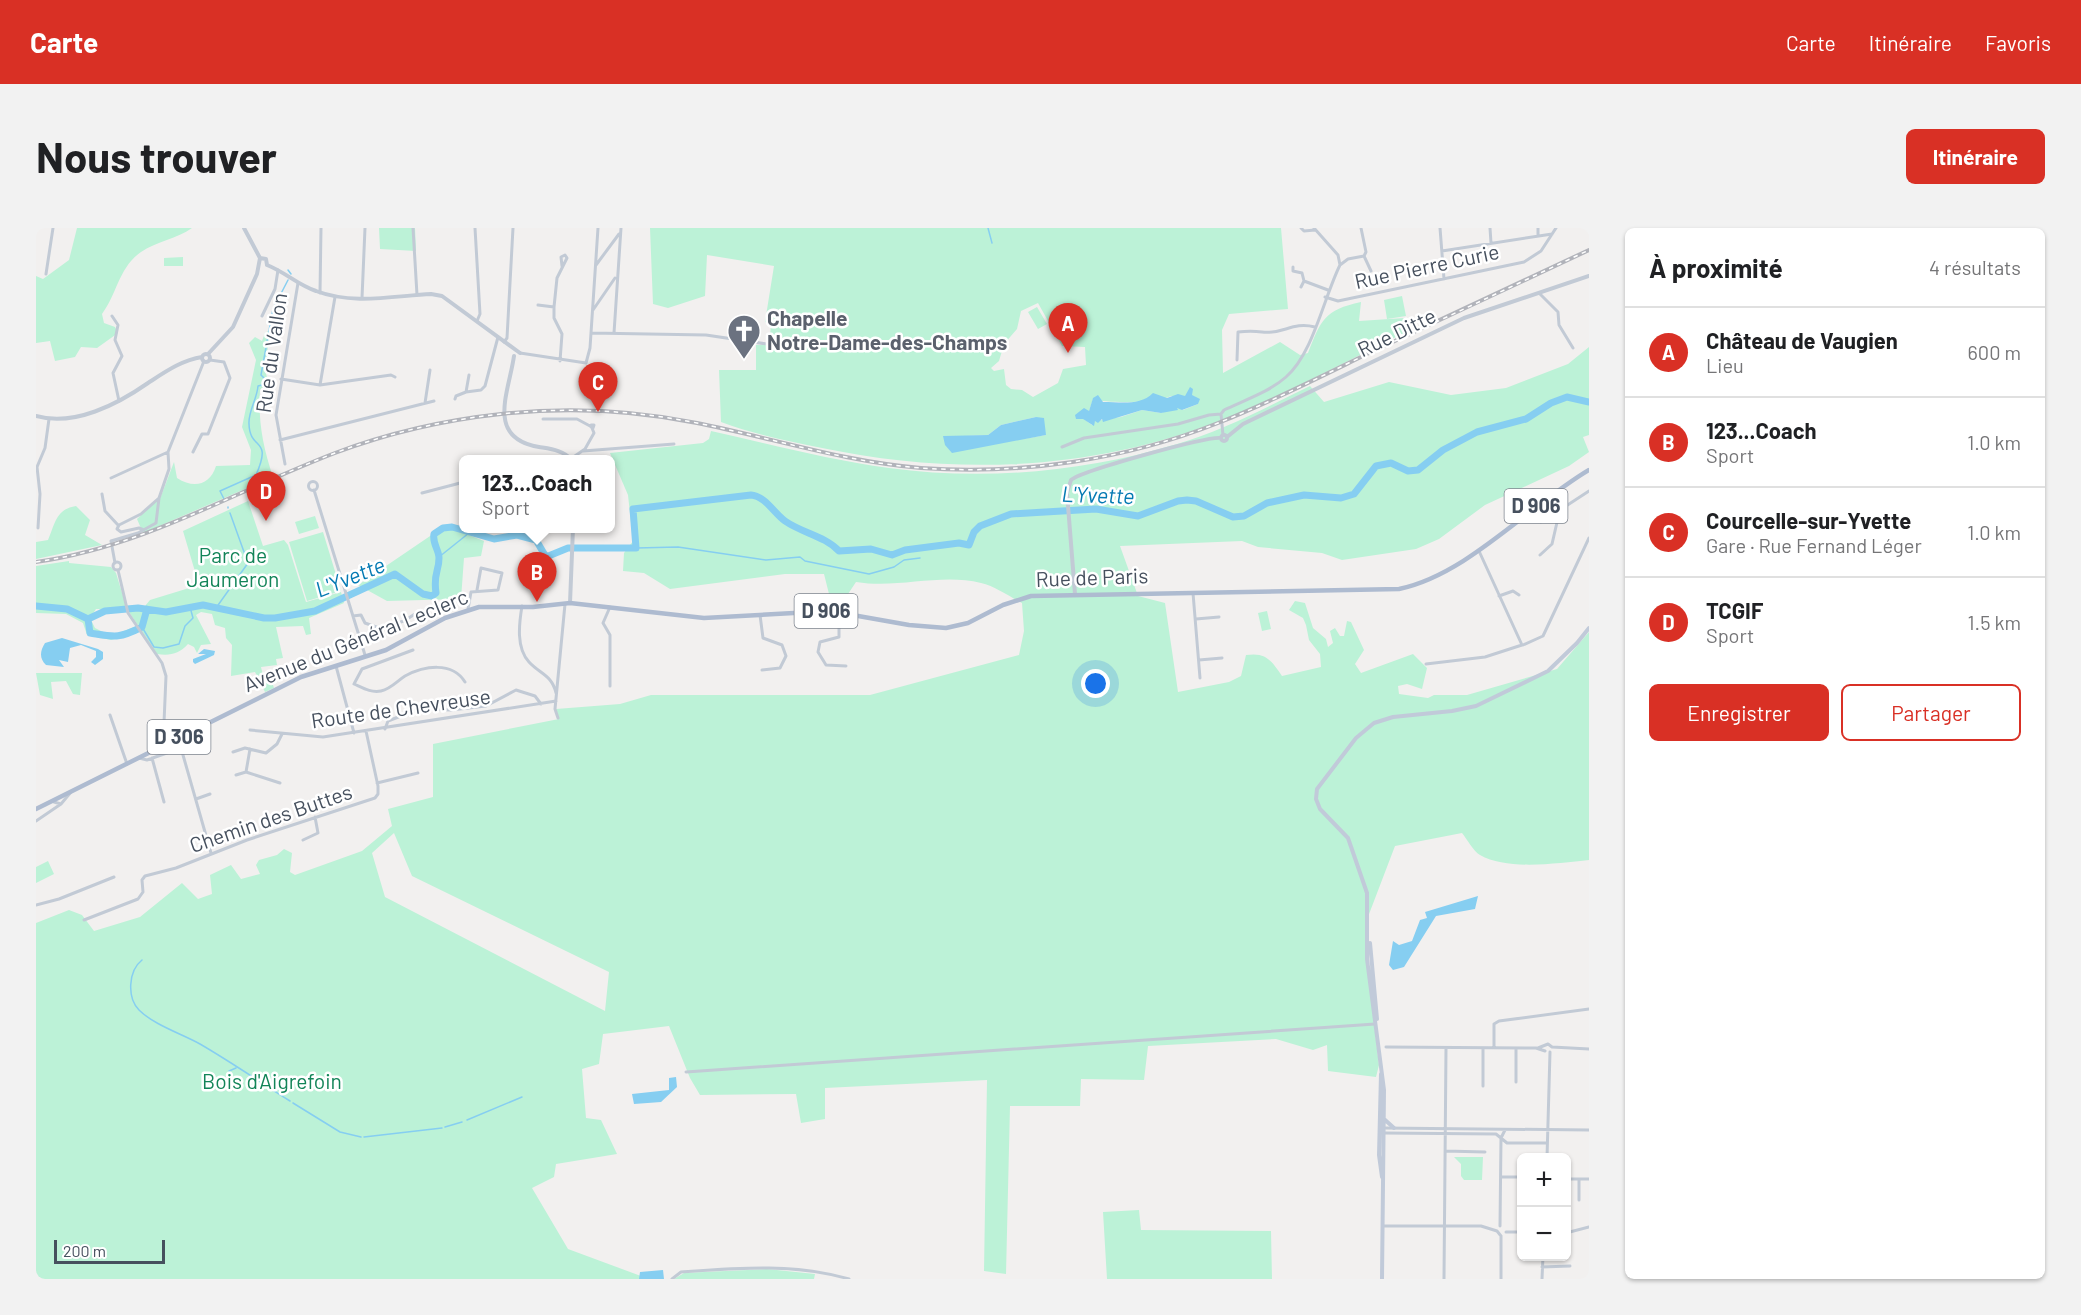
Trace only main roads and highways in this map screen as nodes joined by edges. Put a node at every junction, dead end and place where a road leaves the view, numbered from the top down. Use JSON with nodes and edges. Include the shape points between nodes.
{"nodes":[{"id":1,"x":1589,"y":470,"type":"edge"},
{"id":2,"x":568,"y":602,"type":"joint"},
{"id":3,"x":1589,"y":628,"type":"edge"},
{"id":4,"x":36,"y":809,"type":"edge"},
{"id":5,"x":1381,"y":1067,"type":"junction"},
{"id":6,"x":1384,"y":1118,"type":"junction"},
{"id":7,"x":1394,"y":1128,"type":"road end"},
{"id":8,"x":1382,"y":1130,"type":"junction"},
{"id":9,"x":1382,"y":1279,"type":"edge"}],
"edges":[{"from":1,"to":2,"type":"main road","name":"Rue de Paris","number":"D 906","via":[[1432,579],[1399,589],[1030,596],[968,623],[946,628],[839,612],[704,618]]},
{"from":2,"to":4,"type":"main road","name":"Avenue du Général Leclerc","number":"D 306","via":[[468,609],[397,645],[301,677]]},
{"from":3,"to":5,"type":"main road","via":[[1548,671],[1476,706],[1393,717],[1366,728],[1317,789],[1320,809],[1348,838],[1367,893],[1367,959]]},
{"from":5,"to":6,"type":"main road"},
{"from":5,"to":8,"type":"main road"},
{"from":6,"to":7,"type":"main road"},
{"from":6,"to":8,"type":"main road"},
{"from":8,"to":9,"type":"main road"}]}
